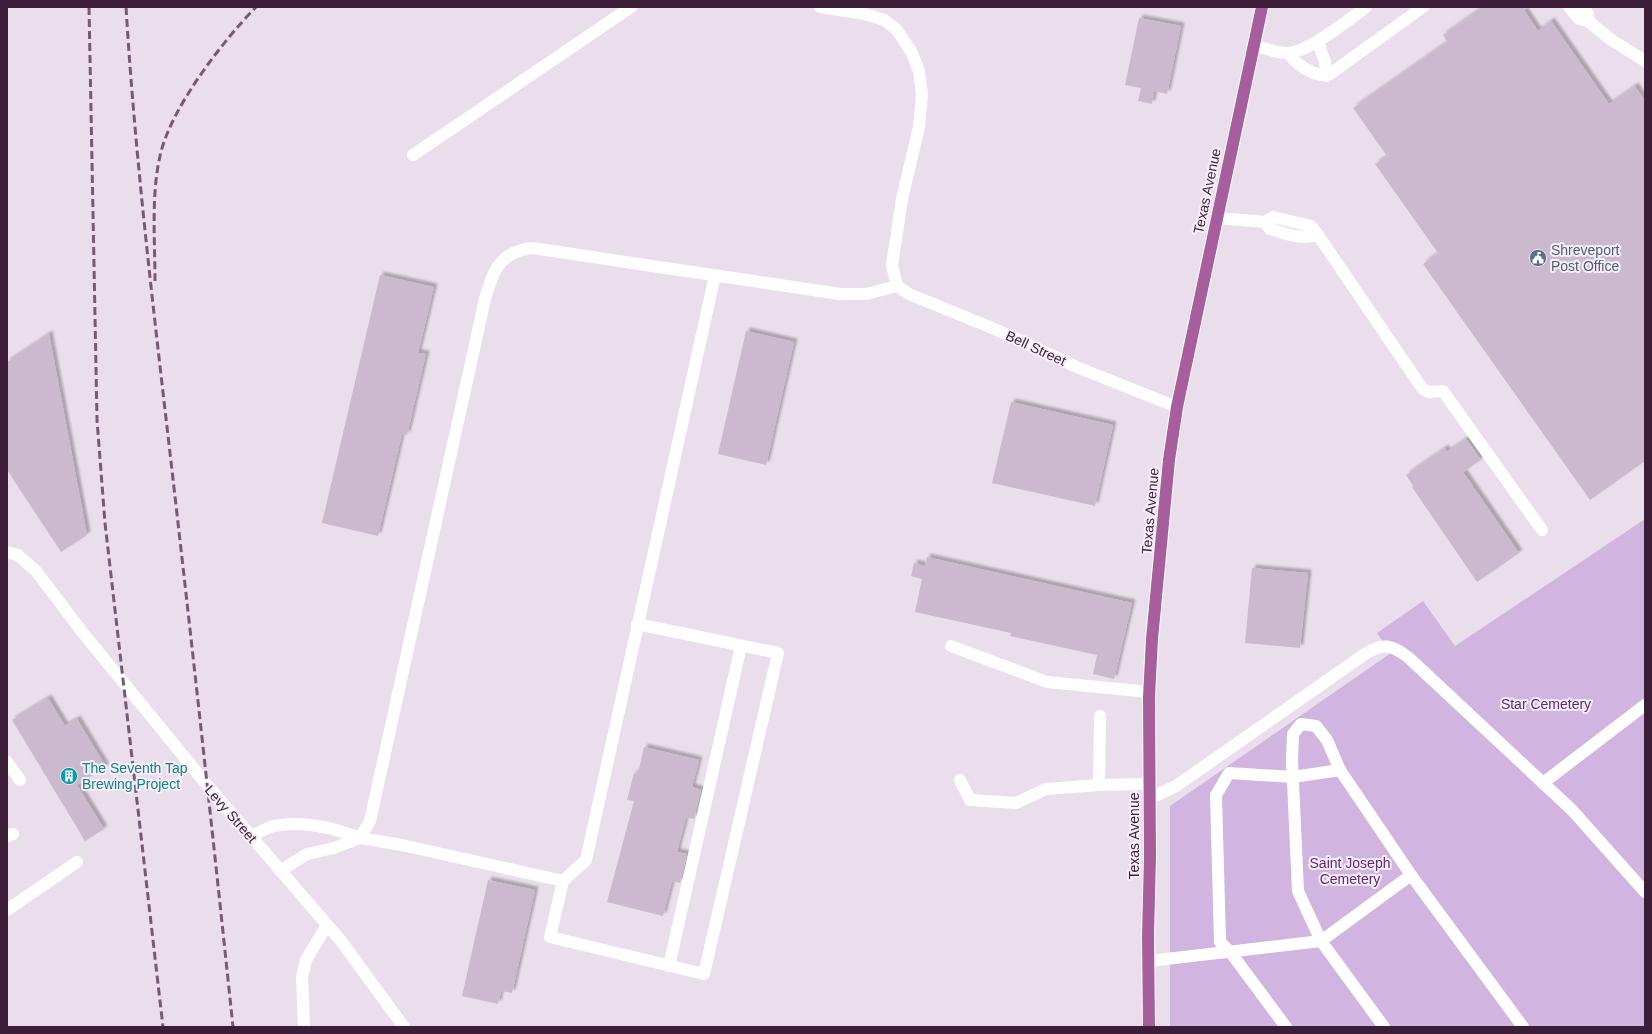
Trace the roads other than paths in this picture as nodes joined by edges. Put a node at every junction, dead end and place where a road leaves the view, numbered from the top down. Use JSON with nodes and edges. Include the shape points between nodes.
{"nodes":[{"id":1,"x":632,"y":7,"type":"edge"},
{"id":2,"x":820,"y":7,"type":"edge"},
{"id":3,"x":1262,"y":7,"type":"edge"},
{"id":4,"x":1366,"y":7,"type":"edge"},
{"id":5,"x":1423,"y":7,"type":"edge"},
{"id":6,"x":1569,"y":7,"type":"edge"},
{"id":7,"x":1583,"y":7,"type":"edge"},
{"id":8,"x":1588,"y":21,"type":"junction"},
{"id":9,"x":1318,"y":42,"type":"junction"},
{"id":10,"x":1254,"y":45,"type":"junction"},
{"id":11,"x":1288,"y":53,"type":"junction"},
{"id":12,"x":1645,"y":61,"type":"edge"},
{"id":13,"x":1326,"y":76,"type":"junction"},
{"id":14,"x":413,"y":155,"type":"dead end"},
{"id":15,"x":1217,"y":218,"type":"junction"},
{"id":16,"x":715,"y":275,"type":"junction"},
{"id":17,"x":897,"y":286,"type":"junction"},
{"id":18,"x":1177,"y":407,"type":"junction"},
{"id":19,"x":1542,"y":530,"type":"dead end"},
{"id":20,"x":7,"y":552,"type":"edge"},
{"id":21,"x":637,"y":624,"type":"junction"},
{"id":22,"x":741,"y":646,"type":"junction"},
{"id":23,"x":951,"y":646,"type":"dead end"},
{"id":24,"x":1149,"y":692,"type":"junction"},
{"id":25,"x":1645,"y":705,"type":"edge"},
{"id":26,"x":1100,"y":716,"type":"dead end"},
{"id":27,"x":7,"y":762,"type":"edge"},
{"id":28,"x":1340,"y":770,"type":"junction"},
{"id":29,"x":1293,"y":777,"type":"junction"},
{"id":30,"x":20,"y":780,"type":"dead end"},
{"id":31,"x":960,"y":780,"type":"dead end"},
{"id":32,"x":1543,"y":783,"type":"junction"},
{"id":33,"x":1149,"y":784,"type":"junction"},
{"id":34,"x":1099,"y":785,"type":"junction"},
{"id":35,"x":1149,"y":799,"type":"junction"},
{"id":36,"x":251,"y":836,"type":"junction"},
{"id":37,"x":360,"y":838,"type":"junction"},
{"id":38,"x":77,"y":862,"type":"dead end"},
{"id":39,"x":280,"y":870,"type":"junction"},
{"id":40,"x":1411,"y":875,"type":"junction"},
{"id":41,"x":563,"y":881,"type":"junction"},
{"id":42,"x":1645,"y":892,"type":"edge"},
{"id":43,"x":7,"y":910,"type":"edge"},
{"id":44,"x":327,"y":925,"type":"junction"},
{"id":45,"x":1321,"y":941,"type":"junction"},
{"id":46,"x":1231,"y":953,"type":"junction"},
{"id":47,"x":1149,"y":962,"type":"junction"},
{"id":48,"x":669,"y":966,"type":"junction"},
{"id":49,"x":304,"y":1027,"type":"edge"},
{"id":50,"x":404,"y":1027,"type":"edge"},
{"id":51,"x":1149,"y":1027,"type":"edge"},
{"id":52,"x":1286,"y":1027,"type":"edge"},
{"id":53,"x":1384,"y":1027,"type":"edge"},
{"id":54,"x":1523,"y":1027,"type":"edge"}],
"edges":[{"from":1,"to":14,"type":"street"},
{"from":2,"to":17,"type":"street","via":[[865,14],[884,20],[896,29],[911,51],[918,71],[922,95],[919,127],[902,199],[892,265]]},
{"from":3,"to":10,"type":"main road","name":"Texas Avenue"},
{"from":4,"to":9,"type":"street"},
{"from":5,"to":13,"type":"street"},
{"from":6,"to":8,"type":"street","via":[[1579,19]]},
{"from":7,"to":8,"type":"street","via":[[1588,14]]},
{"from":8,"to":12,"type":"street","via":[[1610,39]]},
{"from":9,"to":11,"type":"street"},
{"from":9,"to":13,"type":"street","via":[[1325,62]]},
{"from":10,"to":11,"type":"street"},
{"from":10,"to":15,"type":"main road","name":"Texas Avenue"},
{"from":11,"to":13,"type":"street","via":[[1294,62]]},
{"from":15,"to":18,"type":"main road","name":"Texas Avenue"},
{"from":15,"to":19,"type":"street","via":[[1265,222],[1270,229],[1307,238],[1318,235],[1422,388],[1428,392],[1443,390]]},
{"from":16,"to":17,"type":"street","via":[[840,294],[866,294]]},
{"from":16,"to":21,"type":"street"},
{"from":16,"to":37,"type":"street","via":[[532,248],[519,250],[506,257],[499,265],[491,278],[485,299],[370,821]]},
{"from":17,"to":18,"type":"street","name":"Bell Street","via":[[908,294],[997,330],[1078,368]]},
{"from":18,"to":24,"type":"main road","name":"Texas Avenue","via":[[1169,460]]},
{"from":20,"to":36,"type":"street","name":"Levy Street","via":[[18,555],[36,571],[123,683]]},
{"from":21,"to":22,"type":"street"},
{"from":21,"to":41,"type":"street","via":[[586,860]]},
{"from":22,"to":48,"type":"street"},
{"from":22,"to":48,"type":"street","via":[[778,653],[704,974]]},
{"from":23,"to":24,"type":"street","via":[[1047,682]]},
{"from":24,"to":33,"type":"main road","name":"Texas Avenue"},
{"from":25,"to":32,"type":"street"},
{"from":26,"to":34,"type":"street"},
{"from":27,"to":30,"type":"street"},
{"from":28,"to":29,"type":"street"},
{"from":28,"to":29,"type":"street","via":[[1327,740],[1316,726],[1301,724],[1293,734]]},
{"from":28,"to":40,"type":"street"},
{"from":29,"to":45,"type":"street","via":[[1298,891]]},
{"from":29,"to":46,"type":"street","via":[[1229,773],[1216,795],[1220,942]]},
{"from":31,"to":34,"type":"street","via":[[970,800],[1016,803],[1046,789]]},
{"from":32,"to":35,"type":"street","via":[[1408,657],[1394,647],[1376,647],[1176,786]]},
{"from":32,"to":42,"type":"street","via":[[1572,810]]},
{"from":33,"to":34,"type":"street"},
{"from":33,"to":35,"type":"main road","name":"Texas Avenue"},
{"from":35,"to":47,"type":"main road","name":"Texas Avenue"},
{"from":36,"to":37,"type":"street","via":[[272,827],[290,824],[338,829]]},
{"from":36,"to":39,"type":"street","name":"Levy Street"},
{"from":37,"to":39,"type":"street","via":[[334,848],[307,854]]},
{"from":37,"to":41,"type":"street"},
{"from":38,"to":43,"type":"street"},
{"from":39,"to":44,"type":"street","name":"Levy Street"},
{"from":40,"to":45,"type":"street"},
{"from":40,"to":54,"type":"street"},
{"from":41,"to":48,"type":"street","via":[[550,937]]},
{"from":44,"to":49,"type":"street","via":[[306,960],[302,977]]},
{"from":44,"to":50,"type":"street","name":"Levy Street"},
{"from":45,"to":46,"type":"street"},
{"from":45,"to":53,"type":"street"},
{"from":46,"to":47,"type":"street"},
{"from":46,"to":52,"type":"street"},
{"from":47,"to":51,"type":"main road","name":"Texas Avenue"}]}
